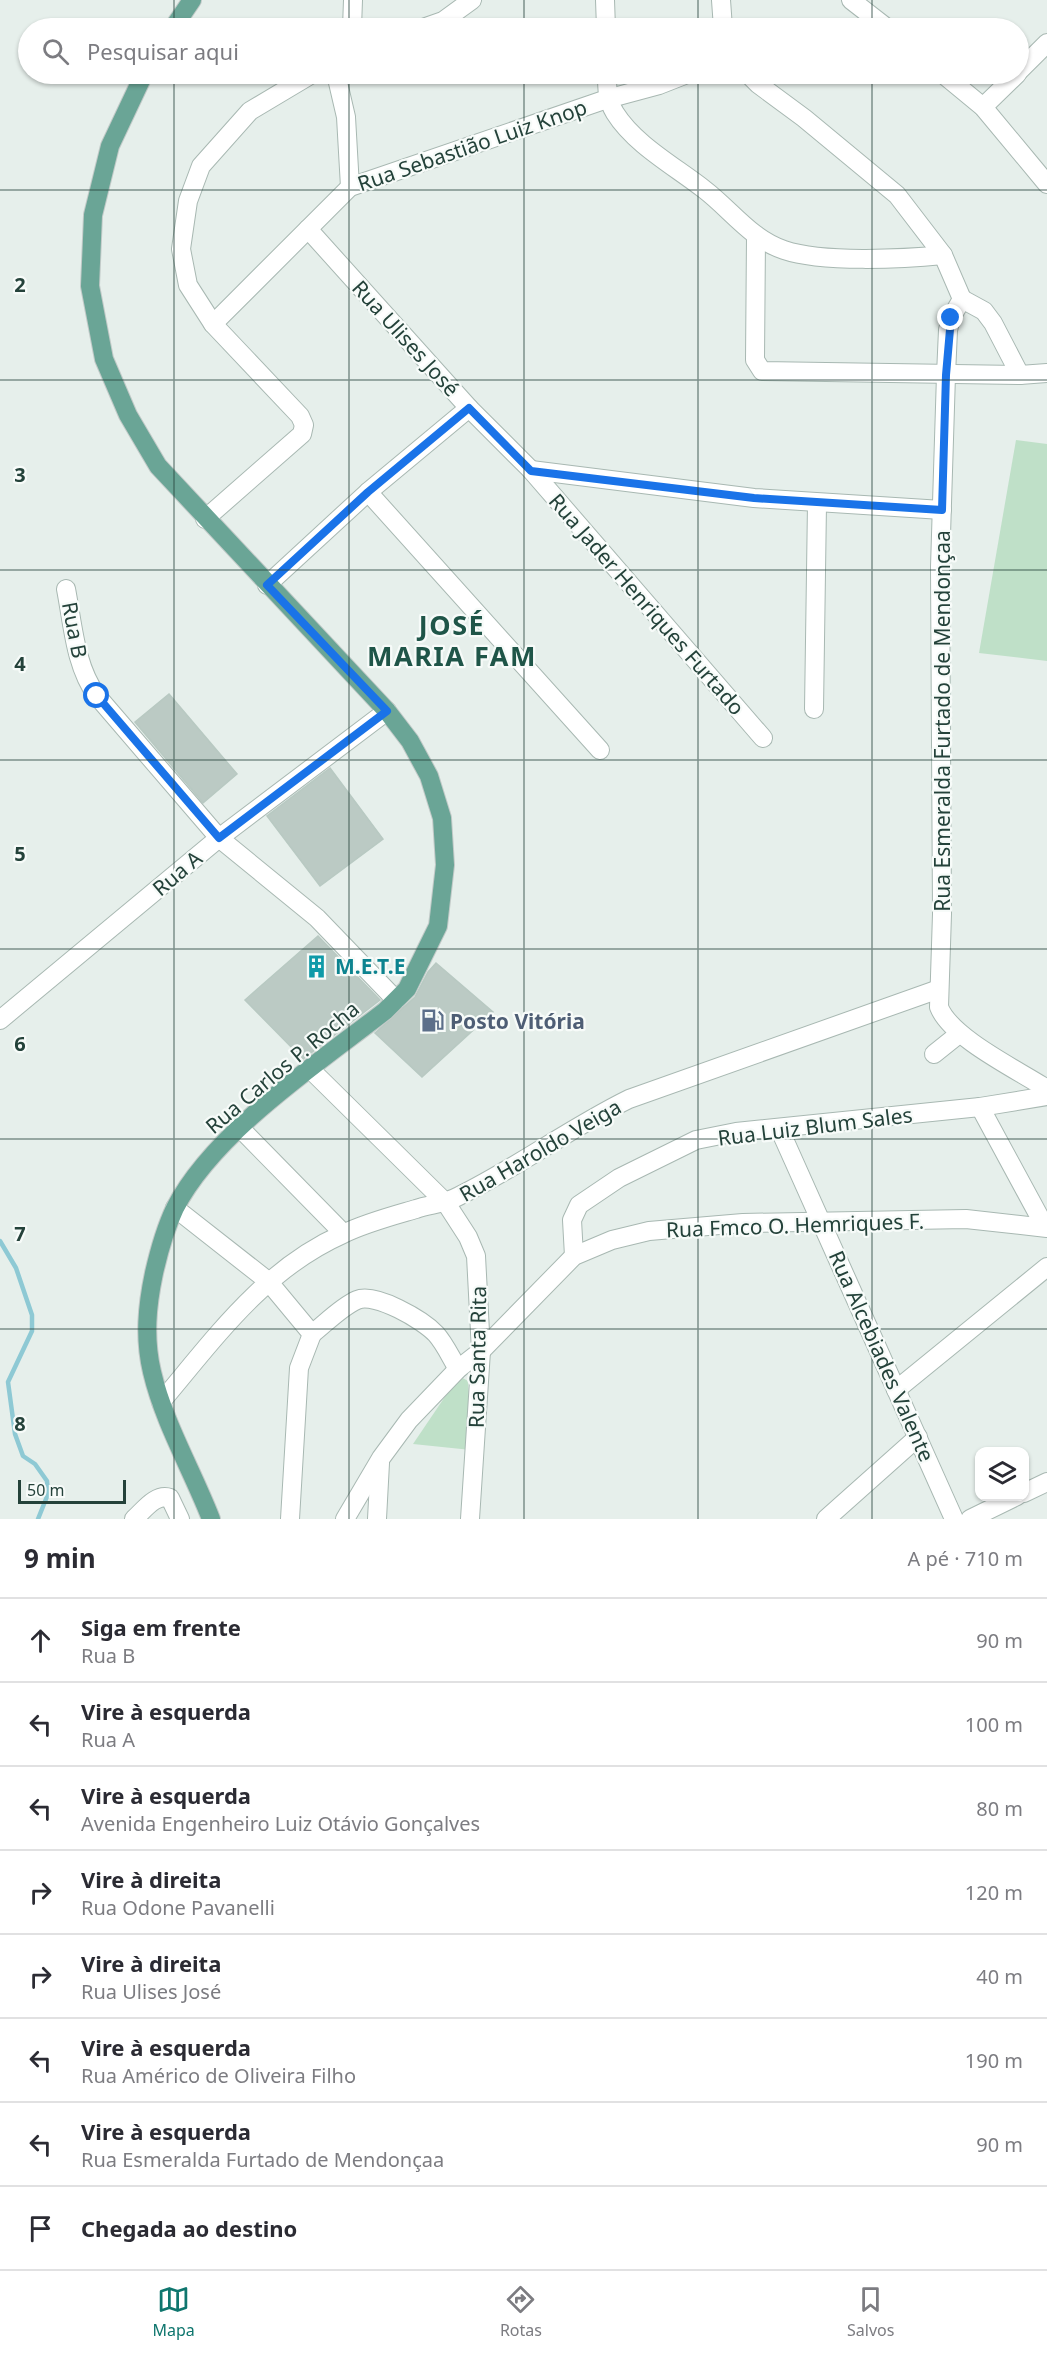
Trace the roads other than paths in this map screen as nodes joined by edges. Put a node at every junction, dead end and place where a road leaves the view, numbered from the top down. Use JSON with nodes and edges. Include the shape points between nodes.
{"nodes":[{"id":1,"x":192,"y":0,"type":"edge"},
{"id":2,"x":353,"y":0,"type":"edge"},
{"id":3,"x":472,"y":0,"type":"edge"},
{"id":4,"x":605,"y":0,"type":"edge"},
{"id":5,"x":721,"y":0,"type":"edge"},
{"id":6,"x":851,"y":0,"type":"edge"},
{"id":7,"x":180,"y":18,"type":"edge"},
{"id":8,"x":352,"y":18,"type":"edge"},
{"id":9,"x":447,"y":18,"type":"edge"},
{"id":10,"x":606,"y":18,"type":"edge"},
{"id":11,"x":722,"y":18,"type":"edge"},
{"id":12,"x":874,"y":18,"type":"edge"},
{"id":13,"x":1047,"y":43,"type":"edge"},
{"id":14,"x":1029,"y":62,"type":"edge"},
{"id":15,"x":139,"y":84,"type":"edge"},
{"id":16,"x":295,"y":84,"type":"edge"},
{"id":17,"x":338,"y":84,"type":"edge"},
{"id":18,"x":607,"y":84,"type":"edge"},
{"id":19,"x":664,"y":84,"type":"edge"},
{"id":20,"x":758,"y":84,"type":"edge"},
{"id":21,"x":956,"y":84,"type":"edge"},
{"id":22,"x":1007,"y":84,"type":"edge"},
{"id":23,"x":607,"y":99,"type":"junction"},
{"id":24,"x":984,"y":107,"type":"junction"},
{"id":25,"x":1047,"y":184,"type":"edge"},
{"id":26,"x":350,"y":187,"type":"junction"},
{"id":27,"x":308,"y":229,"type":"junction"},
{"id":28,"x":756,"y":237,"type":"junction"},
{"id":29,"x":943,"y":255,"type":"junction"},
{"id":30,"x":962,"y":299,"type":"junction"},
{"id":31,"x":213,"y":324,"type":"junction"},
{"id":32,"x":1047,"y":373,"type":"edge"},
{"id":33,"x":946,"y":375,"type":"junction"},
{"id":34,"x":1020,"y":375,"type":"junction"},
{"id":35,"x":469,"y":408,"type":"junction"},
{"id":36,"x":531,"y":471,"type":"junction"},
{"id":37,"x":368,"y":492,"type":"junction"},
{"id":38,"x":817,"y":504,"type":"junction"},
{"id":39,"x":942,"y":510,"type":"junction"},
{"id":40,"x":206,"y":519,"type":"junction"},
{"id":41,"x":267,"y":585,"type":"junction"},
{"id":42,"x":66,"y":589,"type":"dead end"},
{"id":43,"x":814,"y":709,"type":"dead end"},
{"id":44,"x":387,"y":711,"type":"junction"},
{"id":45,"x":763,"y":738,"type":"dead end"},
{"id":46,"x":600,"y":750,"type":"dead end"},
{"id":47,"x":219,"y":838,"type":"junction"},
{"id":48,"x":939,"y":990,"type":"junction"},
{"id":49,"x":396,"y":1000,"type":"junction"},
{"id":50,"x":0,"y":1020,"type":"edge"},
{"id":51,"x":959,"y":1034,"type":"junction"},
{"id":52,"x":934,"y":1054,"type":"dead end"},
{"id":53,"x":310,"y":1069,"type":"junction"},
{"id":54,"x":1047,"y":1089,"type":"edge"},
{"id":55,"x":1047,"y":1096,"type":"edge"},
{"id":56,"x":980,"y":1107,"type":"junction"},
{"id":57,"x":239,"y":1127,"type":"junction"},
{"id":58,"x":779,"y":1128,"type":"junction"},
{"id":59,"x":446,"y":1203,"type":"junction"},
{"id":60,"x":175,"y":1208,"type":"junction"},
{"id":61,"x":822,"y":1220,"type":"junction"},
{"id":62,"x":1046,"y":1228,"type":"edge"},
{"id":63,"x":343,"y":1233,"type":"junction"},
{"id":64,"x":574,"y":1256,"type":"junction"},
{"id":65,"x":1047,"y":1267,"type":"edge"},
{"id":66,"x":268,"y":1281,"type":"junction"},
{"id":67,"x":312,"y":1334,"type":"junction"},
{"id":68,"x":481,"y":1351,"type":"junction"},
{"id":69,"x":458,"y":1369,"type":"junction"},
{"id":70,"x":896,"y":1390,"type":"junction"},
{"id":71,"x":161,"y":1402,"type":"junction"},
{"id":72,"x":918,"y":1437,"type":"junction"},
{"id":73,"x":381,"y":1458,"type":"junction"},
{"id":74,"x":1046,"y":1485,"type":"edge"},
{"id":75,"x":1029,"y":1491,"type":"edge"},
{"id":76,"x":1008,"y":1501,"type":"edge"},
{"id":77,"x":134,"y":1519,"type":"edge"},
{"id":78,"x":180,"y":1519,"type":"edge"},
{"id":79,"x":211,"y":1519,"type":"edge"},
{"id":80,"x":290,"y":1519,"type":"edge"},
{"id":81,"x":345,"y":1519,"type":"edge"},
{"id":82,"x":377,"y":1519,"type":"edge"},
{"id":83,"x":470,"y":1519,"type":"edge"},
{"id":84,"x":826,"y":1519,"type":"edge"},
{"id":85,"x":954,"y":1519,"type":"edge"},
{"id":86,"x":970,"y":1519,"type":"edge"}],
"edges":[{"from":1,"to":7,"type":"main road"},
{"from":2,"to":8,"type":"street"},
{"from":3,"to":9,"type":"street"},
{"from":4,"to":10,"type":"street"},
{"from":5,"to":11,"type":"street"},
{"from":6,"to":12,"type":"street"},
{"from":13,"to":14,"type":"street"},
{"from":15,"to":40,"type":"main road","name":"Rua Carlos P. Rocha","via":[[110,146],[93,214],[90,286],[104,359],[128,415],[158,466]]},
{"from":16,"to":31,"type":"street","via":[[250,111],[201,166],[188,201],[181,249],[188,285]]},
{"from":17,"to":26,"type":"street","via":[[346,117]]},
{"from":18,"to":23,"type":"street"},
{"from":19,"to":23,"type":"street","name":"Rua Sebastião Luiz Knop"},
{"from":20,"to":29,"type":"street","via":[[897,195]]},
{"from":21,"to":24,"type":"street"},
{"from":22,"to":24,"type":"street"},
{"from":23,"to":26,"type":"street","name":"Rua Sebastião Luiz Knop"},
{"from":23,"to":28,"type":"street","via":[[634,134],[708,192]]},
{"from":24,"to":25,"type":"street"},
{"from":26,"to":27,"type":"street","name":"Rua Sebastião Luiz Knop"},
{"from":27,"to":31,"type":"street","name":"Rua Sebastião Luiz Knop"},
{"from":27,"to":35,"type":"street","name":"Rua Ulises José"},
{"from":28,"to":29,"type":"street","via":[[784,250],[809,255],[904,259]]},
{"from":28,"to":33,"type":"street","via":[[756,367],[762,371]]},
{"from":29,"to":30,"type":"street"},
{"from":30,"to":33,"type":"street","name":"Rua Esmeralda Furtado de Mendonçaa","via":[[951,318]]},
{"from":30,"to":34,"type":"street","via":[[984,311]]},
{"from":31,"to":40,"type":"street","via":[[300,416],[304,425],[302,434]]},
{"from":32,"to":34,"type":"street"},
{"from":33,"to":34,"type":"street"},
{"from":33,"to":39,"type":"street","name":"Rua Esmeralda Furtado de Mendonçaa"},
{"from":35,"to":36,"type":"street","name":"Rua Ulises José"},
{"from":35,"to":37,"type":"street"},
{"from":36,"to":38,"type":"street"},
{"from":36,"to":45,"type":"street","name":"Rua Jader Henriques Furtado"},
{"from":37,"to":41,"type":"street"},
{"from":37,"to":46,"type":"street"},
{"from":38,"to":39,"type":"street"},
{"from":38,"to":43,"type":"street"},
{"from":39,"to":48,"type":"street","name":"Rua Esmeralda Furtado de Mendonçaa"},
{"from":40,"to":41,"type":"main road","name":"Rua Carlos P. Rocha"},
{"from":41,"to":44,"type":"main road","name":"Rua Carlos P. Rocha"},
{"from":42,"to":47,"type":"street","name":"Rua B","via":[[87,682]]},
{"from":44,"to":47,"type":"street","name":"Rua A"},
{"from":44,"to":49,"type":"main road","name":"Rua Carlos P. Rocha","via":[[410,741],[429,776],[442,818],[445,865],[438,926],[407,989]]},
{"from":47,"to":49,"type":"street","name":"Rua B","via":[[317,918]]},
{"from":47,"to":50,"type":"street","name":"Rua A"},
{"from":48,"to":51,"type":"street","name":"Rua Esmeralda Furtado de Mendonçaa","via":[[944,1020]]},
{"from":48,"to":59,"type":"street","name":"Rua Haroldo Veiga","via":[[629,1100]]},
{"from":49,"to":53,"type":"main road","name":"Rua Carlos P. Rocha"},
{"from":51,"to":52,"type":"street"},
{"from":51,"to":54,"type":"street","name":"Rua Esmeralda Furtado de Mendonçaa"},
{"from":53,"to":57,"type":"main road","name":"Rua Carlos P. Rocha"},
{"from":53,"to":59,"type":"street","name":"Rua Santa Rita"},
{"from":55,"to":56,"type":"street","name":"Rua Luiz Blum Sales"},
{"from":56,"to":58,"type":"street","name":"Rua Luiz Blum Sales"},
{"from":56,"to":62,"type":"street"},
{"from":57,"to":60,"type":"main road","name":"Rua Carlos P. Rocha"},
{"from":57,"to":63,"type":"street"},
{"from":58,"to":61,"type":"street","name":"Rua Alcebiades Valente"},
{"from":58,"to":64,"type":"street","name":"Rua Luiz Blum Sales","via":[[696,1140],[619,1178],[579,1205],[572,1220]]},
{"from":59,"to":63,"type":"street","name":"Rua Haroldo Veiga","via":[[418,1208]]},
{"from":59,"to":68,"type":"street","name":"Rua Santa Rita","via":[[476,1256]]},
{"from":60,"to":66,"type":"street"},
{"from":60,"to":71,"type":"main road","name":"Rua Carlos P. Rocha","via":[[159,1249],[147,1303],[147,1339]]},
{"from":61,"to":62,"type":"street","name":"Rua Fmco O. Hemriques F.","via":[[966,1219]]},
{"from":61,"to":64,"type":"street","name":"Rua Fmco O. Hemriques F.","via":[[649,1232],[612,1240]]},
{"from":61,"to":70,"type":"street","name":"Rua Alcebiades Valente"},
{"from":63,"to":66,"type":"street","name":"Rua Haroldo Veiga"},
{"from":64,"to":68,"type":"street","name":"Rua Fmco O. Hemriques F."},
{"from":65,"to":70,"type":"street"},
{"from":66,"to":67,"type":"street"},
{"from":66,"to":71,"type":"street","name":"Rua Haroldo Veiga"},
{"from":67,"to":69,"type":"street","via":[[356,1300],[378,1299],[428,1326]]},
{"from":67,"to":80,"type":"street","via":[[299,1368]]},
{"from":68,"to":69,"type":"street","name":"Rua Fmco O. Hemriques F."},
{"from":68,"to":83,"type":"street","name":"Rua Santa Rita"},
{"from":69,"to":73,"type":"street","name":"Rua Fmco O. Hemriques F.","via":[[409,1420]]},
{"from":70,"to":72,"type":"street","name":"Rua Alcebiades Valente"},
{"from":71,"to":79,"type":"main road","name":"Rua Carlos P. Rocha"},
{"from":72,"to":84,"type":"street"},
{"from":72,"to":85,"type":"street","name":"Rua Alcebiades Valente"},
{"from":73,"to":81,"type":"street","name":"Rua Fmco O. Hemriques F."},
{"from":73,"to":82,"type":"street"},
{"from":74,"to":75,"type":"street"},
{"from":76,"to":86,"type":"street"},
{"from":77,"to":78,"type":"street","via":[[159,1497],[170,1498]]}]}
